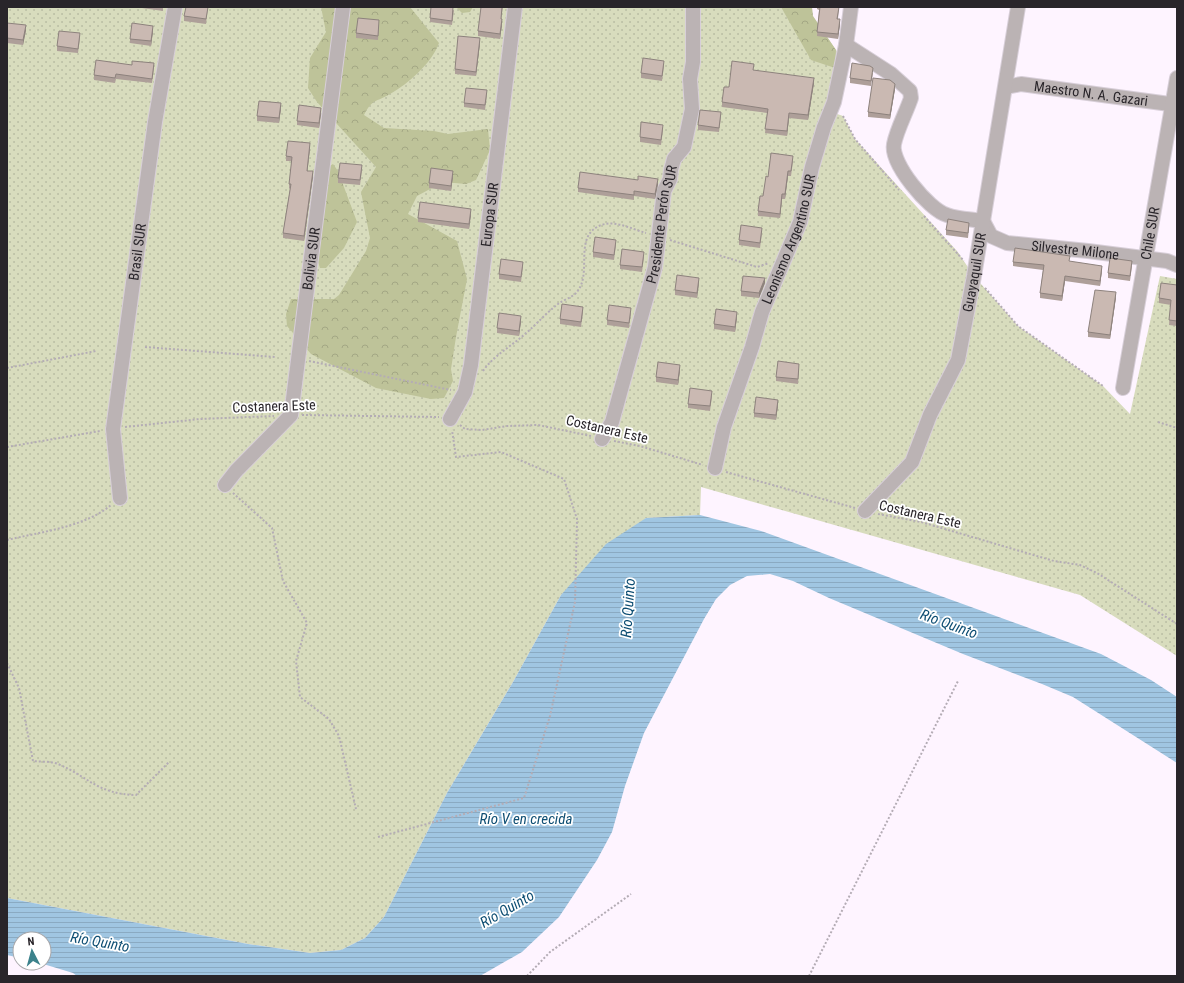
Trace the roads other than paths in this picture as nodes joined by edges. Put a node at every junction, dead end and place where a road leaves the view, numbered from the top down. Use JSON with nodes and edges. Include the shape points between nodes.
{"nodes":[{"id":1,"x":175,"y":7,"type":"edge"},
{"id":2,"x":343,"y":7,"type":"edge"},
{"id":3,"x":515,"y":7,"type":"edge"},
{"id":4,"x":693,"y":7,"type":"edge"},
{"id":5,"x":851,"y":7,"type":"edge"},
{"id":6,"x":1018,"y":7,"type":"edge"},
{"id":7,"x":846,"y":45,"type":"junction"},
{"id":8,"x":1177,"y":78,"type":"edge"},
{"id":9,"x":1006,"y":87,"type":"junction"},
{"id":10,"x":1175,"y":105,"type":"edge"},
{"id":11,"x":983,"y":221,"type":"junction"},
{"id":12,"x":1147,"y":259,"type":"junction"},
{"id":13,"x":1177,"y":264,"type":"edge"},
{"id":14,"x":1123,"y":388,"type":"dead end"},
{"id":15,"x":450,"y":419,"type":"road end"},
{"id":16,"x":602,"y":439,"type":"road end"},
{"id":17,"x":715,"y":468,"type":"road end"},
{"id":18,"x":225,"y":485,"type":"road end"},
{"id":19,"x":120,"y":498,"type":"road end"},
{"id":20,"x":865,"y":511,"type":"road end"}],
"edges":[{"from":1,"to":19,"type":"street","name":"Brasil SUR","via":[[155,122],[113,429]]},
{"from":2,"to":18,"type":"street","name":"Bolivia SUR","via":[[291,415]]},
{"from":3,"to":15,"type":"street","name":"Europa SUR","via":[[471,365],[465,392]]},
{"from":4,"to":16,"type":"street","name":"Presidente Perón SUR","via":[[693,62],[690,79],[692,109],[684,147],[674,159],[670,179],[664,191],[654,267],[612,422]]},
{"from":5,"to":7,"type":"street","name":"Leonismo Argentino SUR"},
{"from":6,"to":9,"type":"street","name":"Guayaquil SUR"},
{"from":7,"to":11,"type":"street","via":[[891,74],[910,91],[911,98],[894,145],[894,156],[901,170],[934,209],[946,215]]},
{"from":7,"to":17,"type":"street","name":"Leonismo Argentino SUR","via":[[834,102],[812,167],[800,222],[762,312],[724,427]]},
{"from":8,"to":10,"type":"street","name":"Chile SUR"},
{"from":9,"to":10,"type":"street","name":"Maestro N. A. Gazari","via":[[1021,84]]},
{"from":9,"to":11,"type":"street","name":"Guayaquil SUR"},
{"from":10,"to":12,"type":"street","name":"Chile SUR"},
{"from":11,"to":12,"type":"street","name":"Silvestre Milone","via":[[991,236],[1007,243]]},
{"from":11,"to":20,"type":"street","name":"Guayaquil SUR","via":[[958,360],[930,415],[912,462]]},
{"from":12,"to":13,"type":"street","name":"Silvestre Milone"},
{"from":12,"to":14,"type":"street","name":"Chile SUR"}]}
